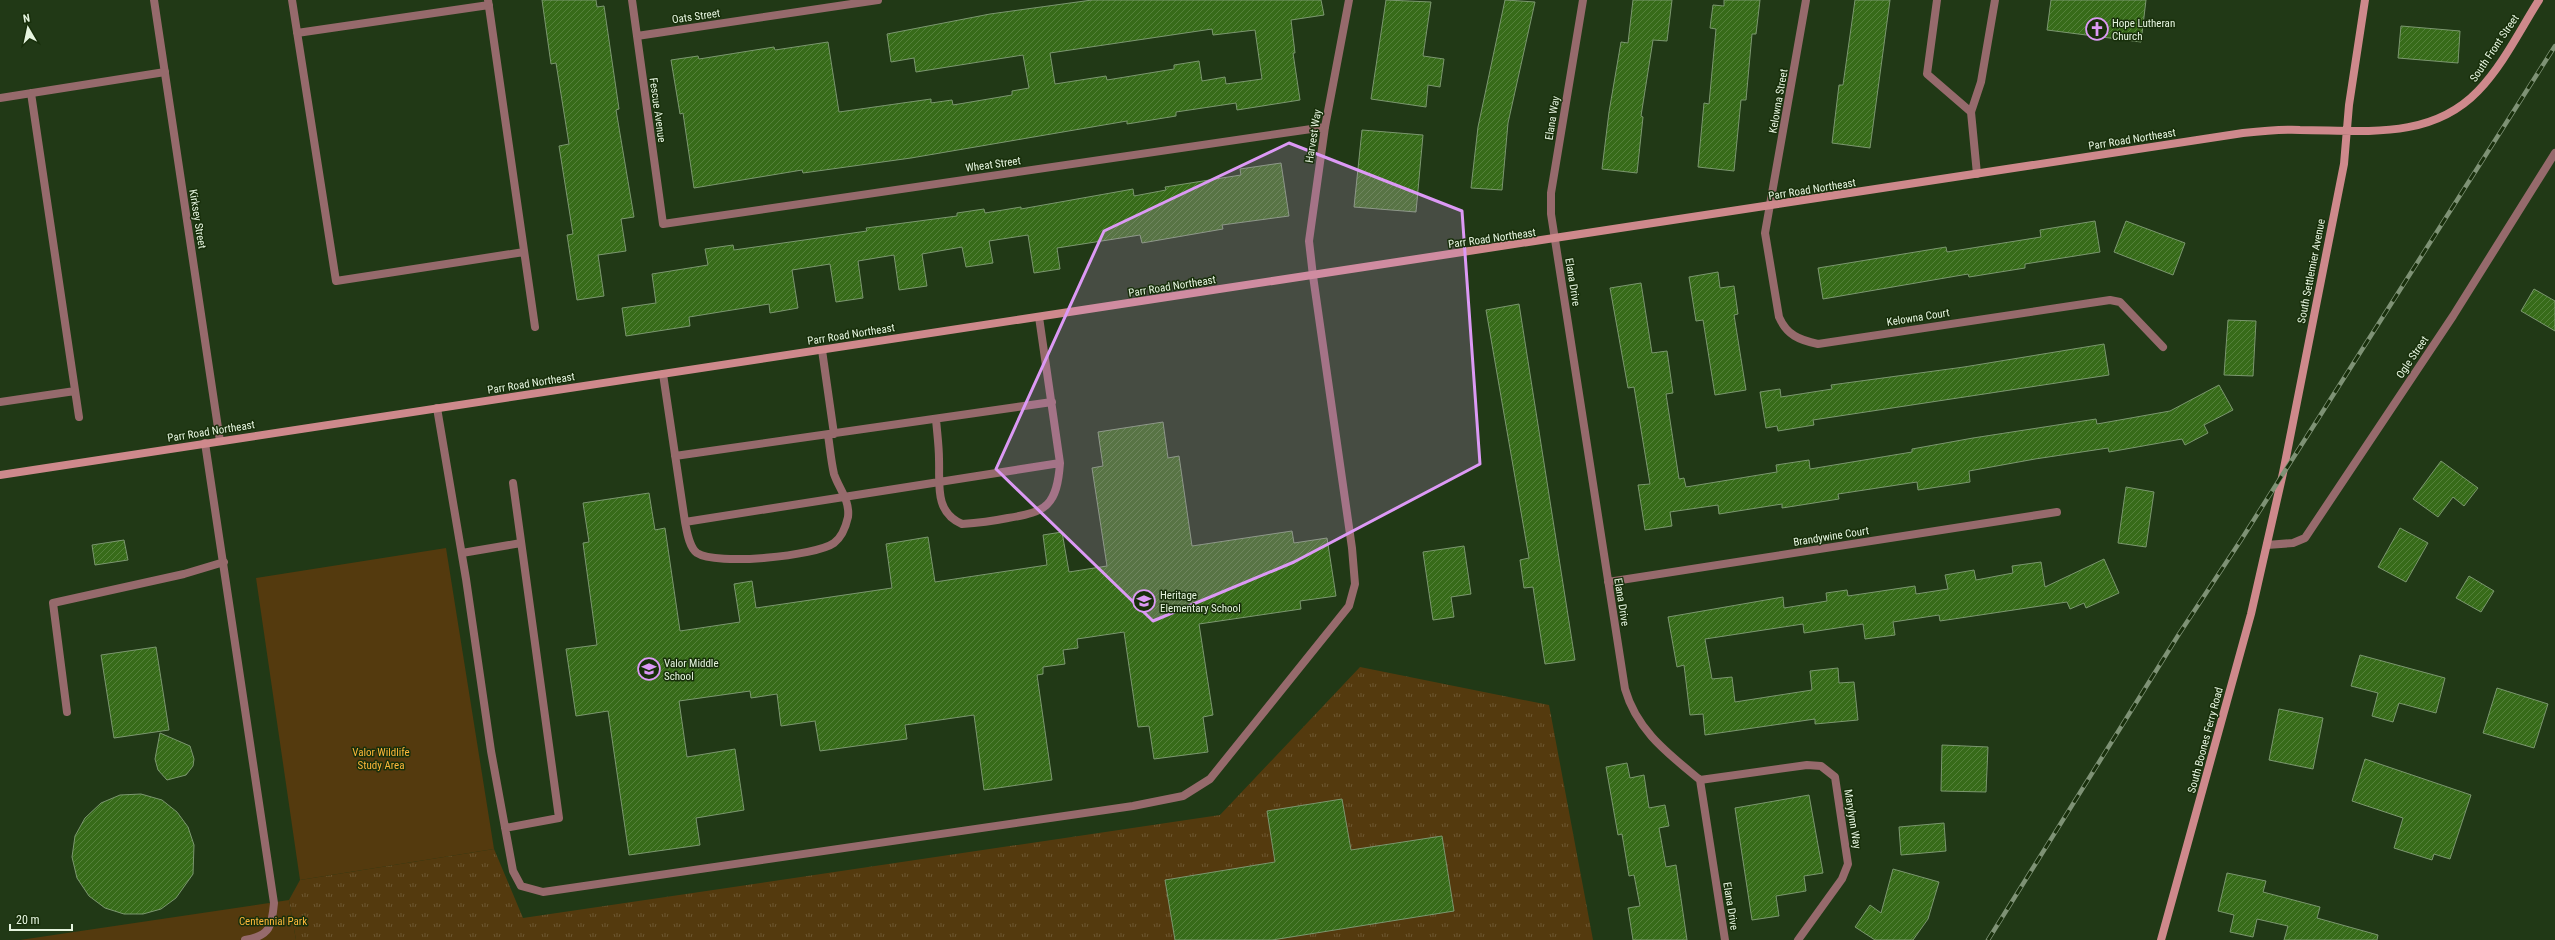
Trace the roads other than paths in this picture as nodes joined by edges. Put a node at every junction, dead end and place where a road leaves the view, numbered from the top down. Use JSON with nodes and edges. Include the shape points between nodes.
{"nodes":[{"id":1,"x":154,"y":0,"type":"edge"},
{"id":2,"x":292,"y":0,"type":"edge"},
{"id":3,"x":632,"y":0,"type":"edge"},
{"id":4,"x":878,"y":0,"type":"edge"},
{"id":5,"x":1349,"y":0,"type":"edge"},
{"id":6,"x":1582,"y":0,"type":"edge"},
{"id":7,"x":1806,"y":0,"type":"edge"},
{"id":8,"x":1937,"y":0,"type":"edge"},
{"id":9,"x":1995,"y":0,"type":"edge"},
{"id":10,"x":2365,"y":0,"type":"edge"},
{"id":11,"x":2539,"y":0,"type":"edge"},
{"id":12,"x":488,"y":3,"type":"edge"},
{"id":13,"x":297,"y":33,"type":"junction"},
{"id":14,"x":637,"y":36,"type":"junction"},
{"id":15,"x":165,"y":72,"type":"junction"},
{"id":16,"x":31,"y":93,"type":"junction"},
{"id":17,"x":0,"y":98,"type":"edge"},
{"id":18,"x":1971,"y":112,"type":"junction"},
{"id":19,"x":1325,"y":127,"type":"junction"},
{"id":20,"x":2347,"y":132,"type":"junction"},
{"id":21,"x":2555,"y":153,"type":"edge"},
{"id":22,"x":1977,"y":174,"type":"junction"},
{"id":23,"x":1770,"y":206,"type":"junction"},
{"id":24,"x":663,"y":224,"type":"joint"},
{"id":25,"x":1556,"y":239,"type":"junction"},
{"id":26,"x":524,"y":252,"type":"junction"},
{"id":27,"x":1313,"y":276,"type":"junction"},
{"id":28,"x":1039,"y":317,"type":"junction"},
{"id":29,"x":535,"y":327,"type":"dead end"},
{"id":30,"x":2163,"y":347,"type":"dead end"},
{"id":31,"x":822,"y":350,"type":"junction"},
{"id":32,"x":663,"y":374,"type":"junction"},
{"id":33,"x":75,"y":391,"type":"junction"},
{"id":34,"x":0,"y":402,"type":"edge"},
{"id":35,"x":1052,"y":402,"type":"junction"},
{"id":36,"x":437,"y":408,"type":"junction"},
{"id":37,"x":79,"y":417,"type":"dead end"},
{"id":38,"x":936,"y":419,"type":"junction"},
{"id":39,"x":831,"y":434,"type":"junction"},
{"id":40,"x":220,"y":441,"type":"junction"},
{"id":41,"x":206,"y":443,"type":"junction"},
{"id":42,"x":675,"y":456,"type":"junction"},
{"id":43,"x":1060,"y":463,"type":"junction"},
{"id":44,"x":0,"y":475,"type":"edge"},
{"id":45,"x":513,"y":483,"type":"dead end"},
{"id":46,"x":937,"y":483,"type":"junction"},
{"id":47,"x":846,"y":497,"type":"junction"},
{"id":48,"x":2057,"y":512,"type":"dead end"},
{"id":49,"x":685,"y":522,"type":"junction"},
{"id":50,"x":521,"y":543,"type":"junction"},
{"id":51,"x":2267,"y":545,"type":"junction"},
{"id":52,"x":462,"y":553,"type":"junction"},
{"id":53,"x":224,"y":562,"type":"junction"},
{"id":54,"x":1608,"y":582,"type":"junction"},
{"id":55,"x":67,"y":712,"type":"dead end"},
{"id":56,"x":1700,"y":780,"type":"junction"},
{"id":57,"x":505,"y":828,"type":"junction"},
{"id":58,"x":245,"y":940,"type":"edge"},
{"id":59,"x":1725,"y":940,"type":"edge"},
{"id":60,"x":1798,"y":940,"type":"edge"},
{"id":61,"x":2161,"y":940,"type":"edge"}],
"edges":[{"from":1,"to":15,"type":"street","name":"Kirksey Street"},
{"from":2,"to":13,"type":"street"},
{"from":3,"to":14,"type":"street","name":"Fescue Avenue"},
{"from":4,"to":14,"type":"street","name":"Oats Street"},
{"from":5,"to":19,"type":"street","name":"Harvest Way"},
{"from":6,"to":25,"type":"street","name":"Elana Way","via":[[1551,193]]},
{"from":7,"to":23,"type":"street","name":"Kelowna Street"},
{"from":8,"to":18,"type":"street","via":[[1927,74]]},
{"from":9,"to":18,"type":"street","via":[[1981,82]]},
{"from":10,"to":20,"type":"main road","name":"South Settlemier Avenue"},
{"from":11,"to":20,"type":"main road","name":"South Front Street","via":[[2493,73],[2478,91],[2460,105],[2423,124],[2404,130]]},
{"from":12,"to":13,"type":"street"},
{"from":12,"to":26,"type":"street"},
{"from":13,"to":26,"type":"street","via":[[336,281]]},
{"from":14,"to":24,"type":"street","name":"Fescue Avenue"},
{"from":15,"to":16,"type":"street"},
{"from":15,"to":40,"type":"street","name":"Kirksey Street"},
{"from":16,"to":17,"type":"street"},
{"from":16,"to":33,"type":"street"},
{"from":18,"to":22,"type":"street"},
{"from":19,"to":24,"type":"street","name":"Wheat Street"},
{"from":19,"to":27,"type":"street","name":"Harvest Way","via":[[1309,241]]},
{"from":20,"to":22,"type":"main road","name":"Parr Road Northeast","via":[[2292,130],[2243,133]]},
{"from":20,"to":51,"type":"main road","name":"South Settlemier Avenue","via":[[2344,164]]},
{"from":21,"to":51,"type":"street","name":"Ogle Street","via":[[2453,316],[2305,538],[2293,543]]},
{"from":22,"to":23,"type":"main road","name":"Parr Road Northeast"},
{"from":23,"to":25,"type":"main road","name":"Parr Road Northeast"},
{"from":23,"to":30,"type":"street","name":"Kelowna Court","via":[[1765,233],[1779,317],[1784,328],[1804,341],[1818,344],[2110,300],[2120,302]]},
{"from":25,"to":27,"type":"main road","name":"Parr Road Northeast"},
{"from":25,"to":54,"type":"street","name":"Elana Drive"},
{"from":26,"to":29,"type":"street"},
{"from":27,"to":28,"type":"main road","name":"Parr Road Northeast"},
{"from":27,"to":57,"type":"street","name":"Harvest Way","via":[[1355,584],[1349,606],[1210,779],[1183,796],[1133,806],[543,892],[521,886],[513,871]]},
{"from":28,"to":31,"type":"main road","name":"Parr Road Northeast"},
{"from":28,"to":35,"type":"street"},
{"from":31,"to":32,"type":"main road","name":"Parr Road Northeast"},
{"from":31,"to":39,"type":"street"},
{"from":32,"to":36,"type":"main road","name":"Parr Road Northeast"},
{"from":32,"to":42,"type":"street"},
{"from":33,"to":34,"type":"street"},
{"from":33,"to":37,"type":"street"},
{"from":35,"to":38,"type":"street"},
{"from":35,"to":43,"type":"street"},
{"from":36,"to":40,"type":"main road","name":"Parr Road Northeast"},
{"from":36,"to":52,"type":"street","name":"Harvest Way"},
{"from":38,"to":39,"type":"street"},
{"from":38,"to":46,"type":"street","via":[[940,458]]},
{"from":39,"to":42,"type":"street"},
{"from":39,"to":47,"type":"street","via":[[834,474]]},
{"from":40,"to":41,"type":"main road","name":"Parr Road Northeast"},
{"from":41,"to":44,"type":"main road","name":"Parr Road Northeast"},
{"from":41,"to":53,"type":"street"},
{"from":42,"to":49,"type":"street"},
{"from":43,"to":46,"type":"street"},
{"from":43,"to":46,"type":"street","via":[[1055,494],[1047,506],[1034,514],[962,524],[952,520],[945,512]]},
{"from":45,"to":50,"type":"street"},
{"from":46,"to":47,"type":"street"},
{"from":47,"to":49,"type":"street"},
{"from":47,"to":49,"type":"street","via":[[848,516],[843,533],[833,544],[763,558],[730,561],[710,558],[696,552],[689,540]]},
{"from":48,"to":54,"type":"street","name":"Brandywine Court"},
{"from":50,"to":52,"type":"street"},
{"from":50,"to":57,"type":"street","via":[[559,818]]},
{"from":51,"to":61,"type":"main road","name":"South Boones Ferry Road","via":[[2251,614]]},
{"from":52,"to":57,"type":"street","name":"Harvest Way"},
{"from":53,"to":55,"type":"street","via":[[184,574],[53,603]]},
{"from":53,"to":58,"type":"street","via":[[274,903],[269,928],[262,936]]},
{"from":54,"to":56,"type":"street","name":"Elana Drive","via":[[1622,674],[1630,706],[1652,738]]},
{"from":56,"to":59,"type":"street","name":"Elana Drive"},
{"from":56,"to":60,"type":"street","name":"Marylynn Way","via":[[1807,765],[1821,766],[1835,777],[1848,855],[1846,871]]}]}
